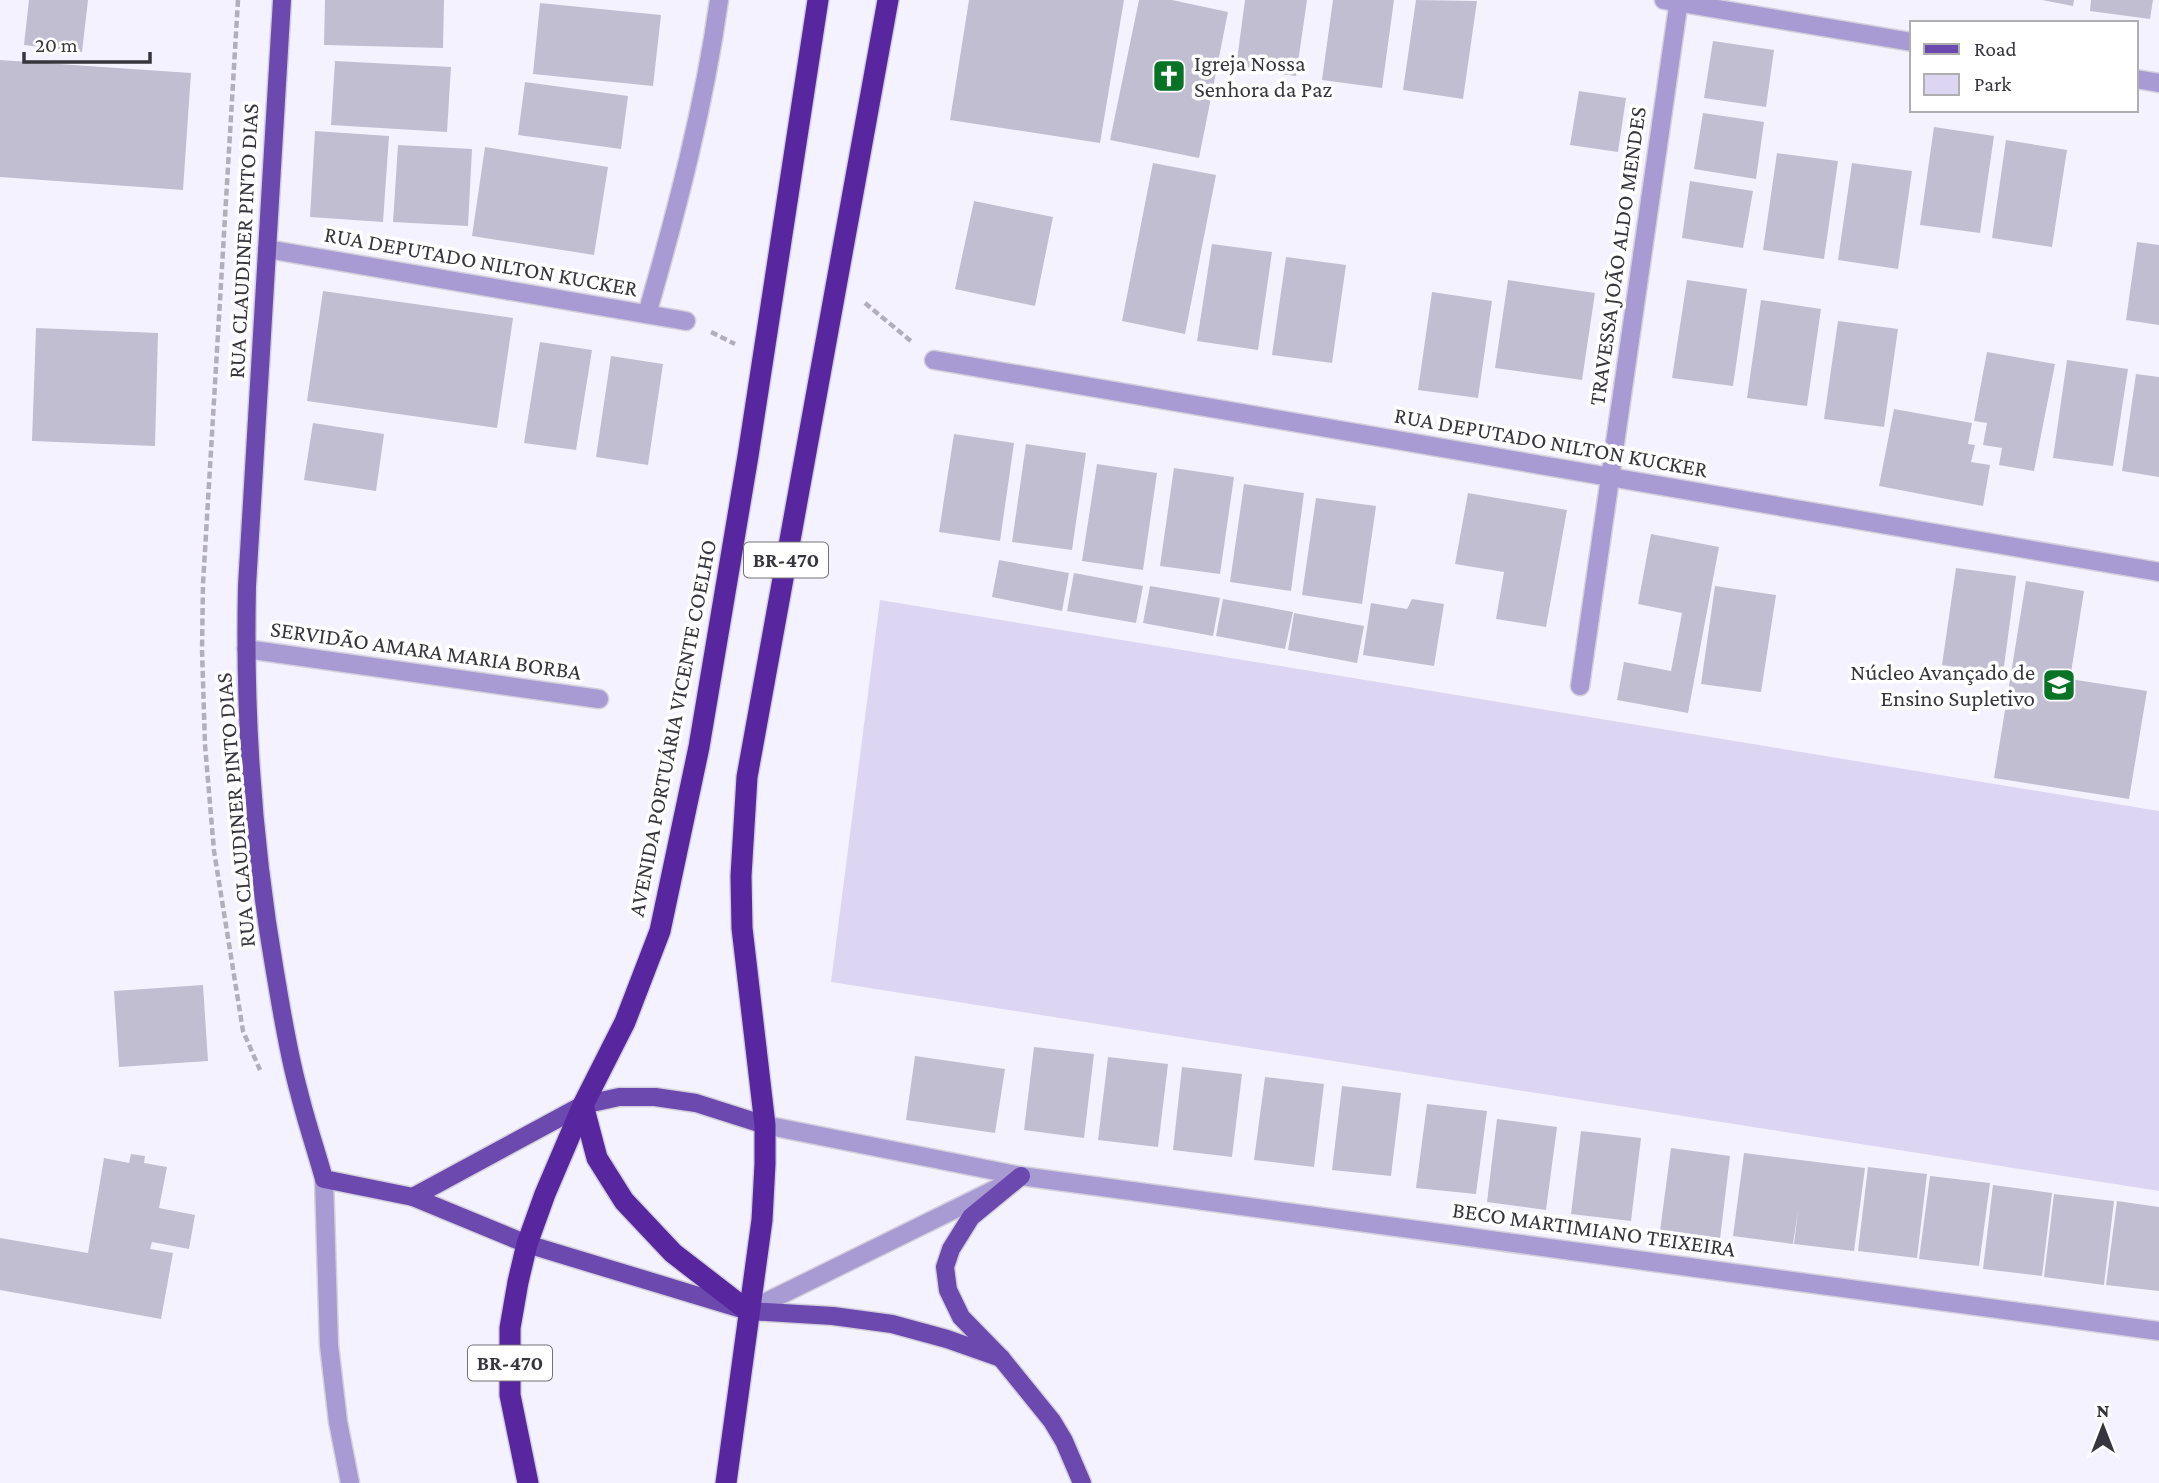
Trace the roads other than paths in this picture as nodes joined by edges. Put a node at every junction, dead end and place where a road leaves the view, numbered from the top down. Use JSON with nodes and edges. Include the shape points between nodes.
{"nodes":[{"id":1,"x":282,"y":0,"type":"edge"},
{"id":2,"x":719,"y":0,"type":"edge"},
{"id":3,"x":818,"y":0,"type":"edge"},
{"id":4,"x":888,"y":0,"type":"edge"},
{"id":5,"x":1674,"y":1,"type":"edge"},
{"id":6,"x":1910,"y":42,"type":"edge"},
{"id":7,"x":2138,"y":79,"type":"edge"},
{"id":8,"x":2159,"y":83,"type":"edge"},
{"id":9,"x":267,"y":249,"type":"junction"},
{"id":10,"x":646,"y":314,"type":"junction"},
{"id":11,"x":686,"y":321,"type":"road end"},
{"id":12,"x":934,"y":360,"type":"road end"},
{"id":13,"x":1610,"y":477,"type":"junction"},
{"id":14,"x":2159,"y":572,"type":"edge"},
{"id":15,"x":246,"y":649,"type":"junction"},
{"id":16,"x":1580,"y":685,"type":"dead end"},
{"id":17,"x":599,"y":699,"type":"dead end"},
{"id":18,"x":583,"y":1105,"type":"junction"},
{"id":19,"x":765,"y":1125,"type":"junction"},
{"id":20,"x":1021,"y":1176,"type":"junction"},
{"id":21,"x":324,"y":1178,"type":"junction"},
{"id":22,"x":413,"y":1197,"type":"junction"},
{"id":23,"x":527,"y":1244,"type":"junction"},
{"id":24,"x":748,"y":1311,"type":"junction"},
{"id":25,"x":2159,"y":1331,"type":"edge"},
{"id":26,"x":1001,"y":1358,"type":"junction"},
{"id":27,"x":350,"y":1483,"type":"edge"},
{"id":28,"x":528,"y":1483,"type":"edge"},
{"id":29,"x":726,"y":1483,"type":"edge"},
{"id":30,"x":1082,"y":1483,"type":"edge"}],
"edges":[{"from":1,"to":9,"type":"main road","name":"RUA CLAUDINER PINTO DIAS"},
{"from":2,"to":10,"type":"street","via":[[682,190]]},
{"from":3,"to":18,"type":"highway","name":"AVENIDA PORTUÁRIA VICENTE COELHO","number":"BR-470","via":[[699,747],[660,931],[625,1023]]},
{"from":4,"to":19,"type":"highway","number":"BR-470","via":[[747,777],[742,928]]},
{"from":5,"to":6,"type":"street"},
{"from":5,"to":13,"type":"street","name":"TRAVESSA JOÃO ALDO MENDES"},
{"from":7,"to":8,"type":"street"},
{"from":9,"to":10,"type":"street","name":"RUA DEPUTADO NILTON KUCKER"},
{"from":9,"to":15,"type":"main road","name":"RUA CLAUDINER PINTO DIAS"},
{"from":10,"to":11,"type":"street","name":"RUA DEPUTADO NILTON KUCKER"},
{"from":12,"to":13,"type":"street","name":"RUA DEPUTADO NILTON KUCKER"},
{"from":13,"to":14,"type":"street","name":"RUA DEPUTADO NILTON KUCKER"},
{"from":13,"to":16,"type":"street","name":"TRAVESSA JOÃO ALDO MENDES"},
{"from":15,"to":17,"type":"street","name":"SERVIDÃO AMARA MARIA BORBA"},
{"from":15,"to":21,"type":"main road","name":"RUA CLAUDINER PINTO DIAS","via":[[257,846],[268,932],[285,1031]]},
{"from":18,"to":19,"type":"main road","via":[[619,1097],[655,1097],[696,1103]]},
{"from":18,"to":22,"type":"main road"},
{"from":18,"to":23,"type":"highway","name":"AVENIDA PORTUÁRIA VICENTE COELHO","number":"BR-470"},
{"from":18,"to":24,"type":"highway","via":[[597,1158],[624,1201],[673,1253]]},
{"from":19,"to":20,"type":"street","name":"BECO MARTIMIANO TEIXEIRA"},
{"from":19,"to":24,"type":"highway","number":"BR-470","via":[[762,1220]]},
{"from":20,"to":24,"type":"street"},
{"from":20,"to":25,"type":"street","name":"BECO MARTIMIANO TEIXEIRA"},
{"from":20,"to":26,"type":"main road","via":[[971,1217],[945,1267],[948,1290],[961,1317]]},
{"from":21,"to":22,"type":"main road"},
{"from":21,"to":27,"type":"street","name":"RUA CLAUDINER PINTO DIAS","via":[[329,1345]]},
{"from":22,"to":23,"type":"main road"},
{"from":23,"to":24,"type":"main road"},
{"from":23,"to":28,"type":"highway","name":"AVENIDA PORTUÁRIA VICENTE COELHO","number":"BR-470","via":[[510,1328],[510,1395]]},
{"from":24,"to":26,"type":"main road","via":[[892,1324]]},
{"from":24,"to":29,"type":"highway","number":"BR-470"},
{"from":26,"to":30,"type":"main road","via":[[1052,1420]]}]}
